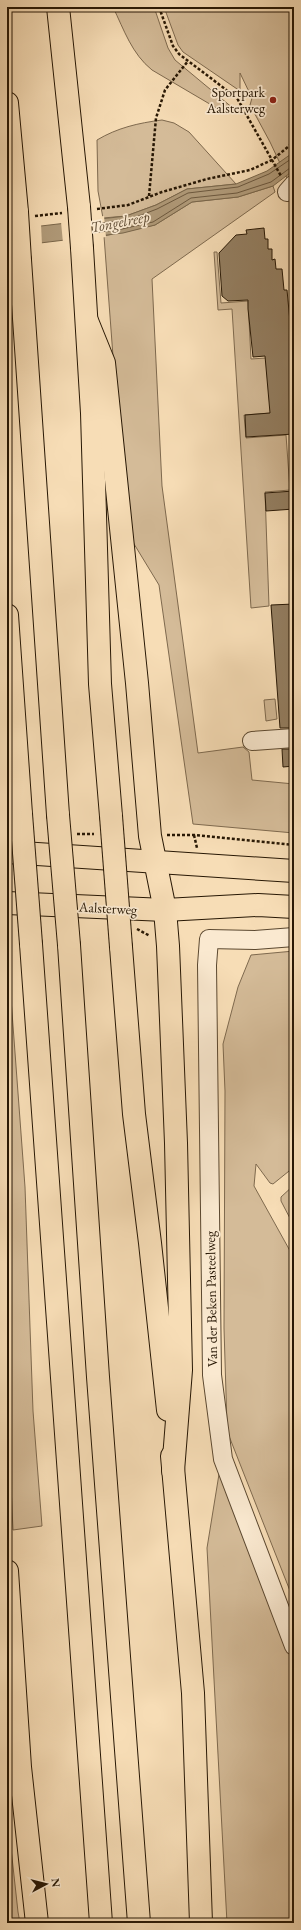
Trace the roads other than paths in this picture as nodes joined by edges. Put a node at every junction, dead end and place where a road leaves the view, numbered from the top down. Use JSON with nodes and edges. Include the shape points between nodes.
{"nodes":[{"id":1,"x":58,"y":7,"type":"edge"},
{"id":2,"x":7,"y":103,"type":"edge"},
{"id":3,"x":87,"y":321,"type":"junction"},
{"id":4,"x":7,"y":615,"type":"edge"},
{"id":5,"x":294,"y":738,"type":"edge"},
{"id":6,"x":252,"y":741,"type":"dead end"},
{"id":7,"x":7,"y":852,"type":"edge"},
{"id":8,"x":155,"y":861,"type":"junction"},
{"id":9,"x":294,"y":871,"type":"edge"},
{"id":10,"x":7,"y":903,"type":"edge"},
{"id":11,"x":294,"y":907,"type":"edge"},
{"id":12,"x":164,"y":910,"type":"junction"},
{"id":13,"x":294,"y":938,"type":"edge"},
{"id":14,"x":173,"y":1471,"type":"junction"},
{"id":15,"x":7,"y":1571,"type":"edge"},
{"id":16,"x":294,"y":1646,"type":"edge"},
{"id":17,"x":37,"y":1923,"type":"edge"},
{"id":18,"x":101,"y":1923,"type":"edge"},
{"id":19,"x":139,"y":1923,"type":"edge"},
{"id":20,"x":201,"y":1923,"type":"edge"}],
"edges":[{"from":1,"to":3,"type":"main road","bridge":true,"via":[[81,209]]},
{"from":2,"to":19,"type":"main road","bridge":true,"via":[[24,214],[20,260]]},
{"from":3,"to":8,"type":"main road","via":[[104,363],[150,836]]},
{"from":3,"to":14,"type":"main road","bridge":true,"via":[[100,684],[134,1114]]},
{"from":4,"to":18,"type":"main road","bridge":true},
{"from":5,"to":6,"type":"street"},
{"from":7,"to":8,"type":"main road"},
{"from":8,"to":9,"type":"main road"},
{"from":8,"to":12,"type":"main road"},
{"from":10,"to":12,"type":"main road","name":"Aalsterweg"},
{"from":11,"to":12,"type":"main road","name":"Aalsterweg","via":[[258,905]]},
{"from":12,"to":14,"type":"main road","via":[[168,946],[176,1143],[181,1370]]},
{"from":13,"to":16,"type":"street","name":"Van der Beken Pasteelweg","via":[[208,939],[206,965],[213,1383],[223,1459]]},
{"from":14,"to":20,"type":"main road","via":[[193,1693]]},
{"from":15,"to":17,"type":"main road","via":[[20,1768]]}]}
